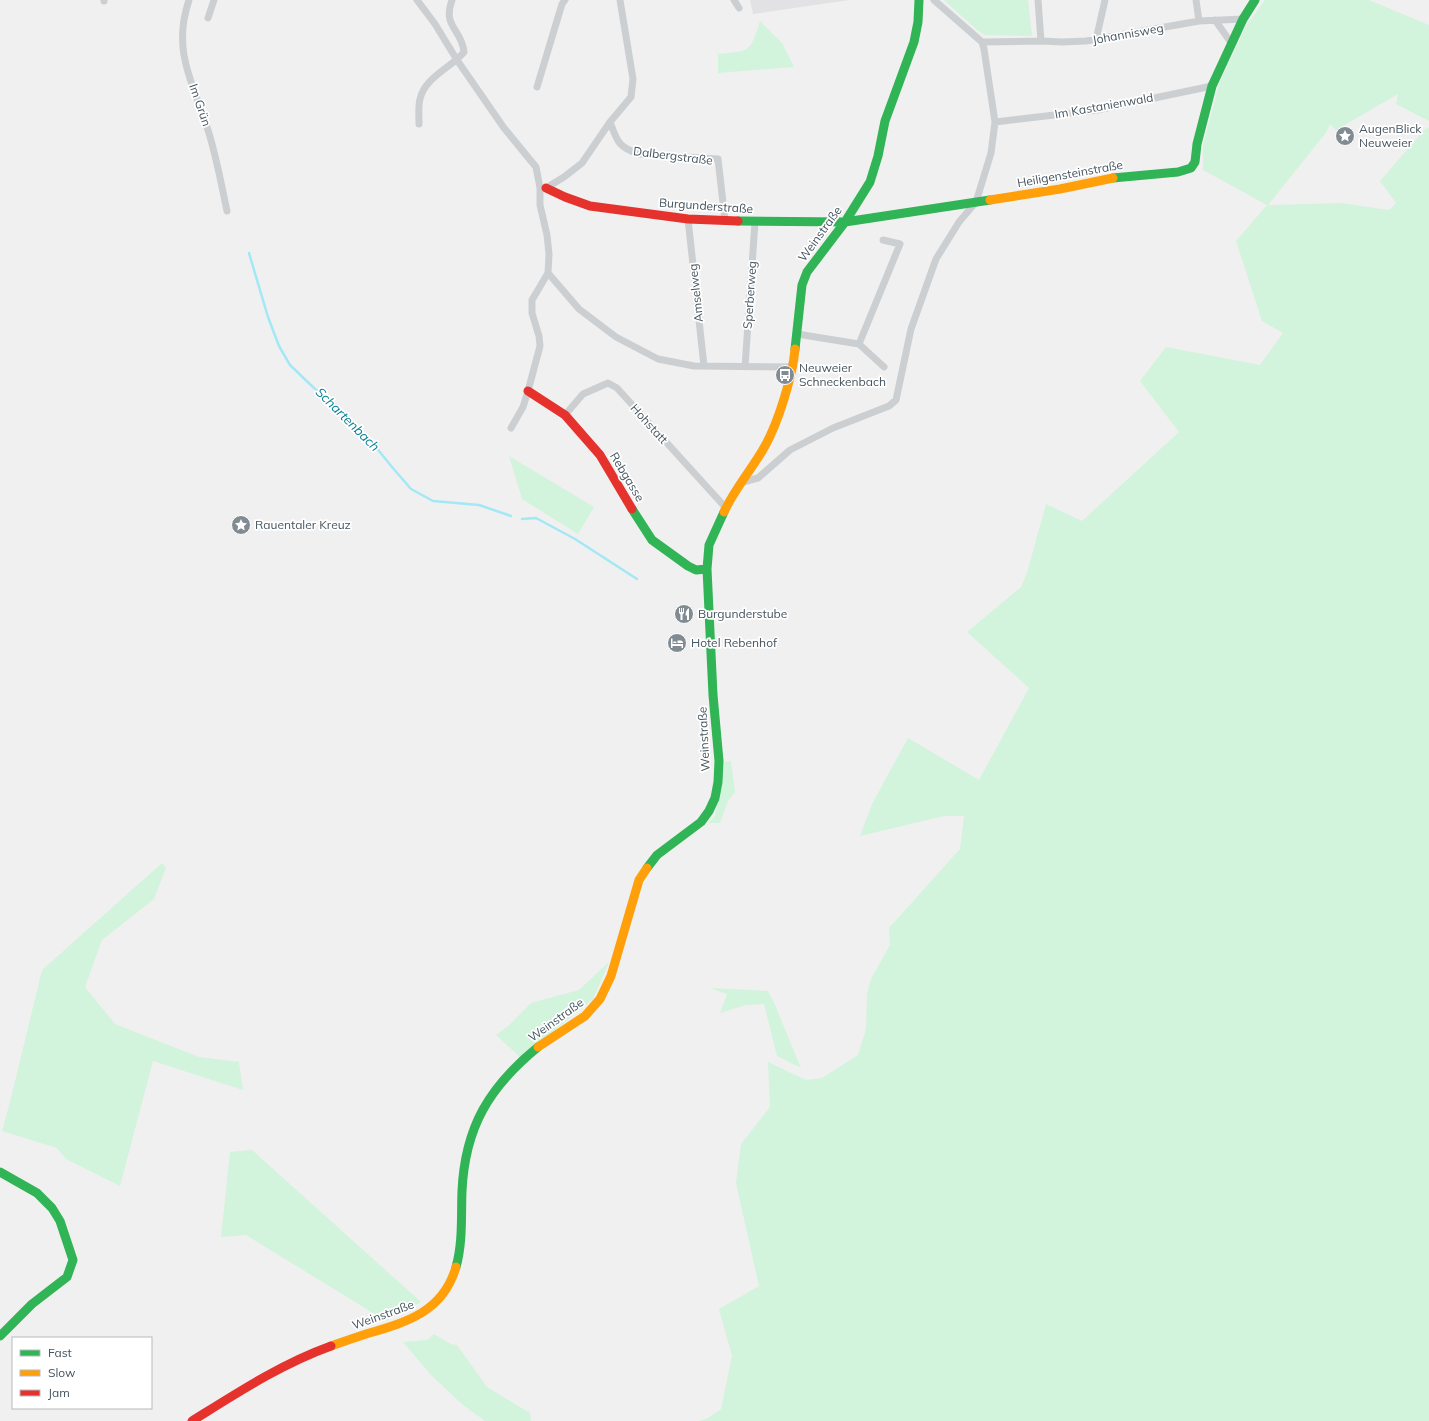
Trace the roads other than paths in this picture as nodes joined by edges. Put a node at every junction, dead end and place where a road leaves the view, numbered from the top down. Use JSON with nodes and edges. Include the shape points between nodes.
{"nodes":[{"id":1,"x":189,"y":0,"type":"edge"},
{"id":2,"x":214,"y":0,"type":"edge"},
{"id":3,"x":417,"y":0,"type":"edge"},
{"id":4,"x":452,"y":0,"type":"edge"},
{"id":5,"x":565,"y":0,"type":"edge"},
{"id":6,"x":620,"y":0,"type":"edge"},
{"id":7,"x":734,"y":0,"type":"edge"},
{"id":8,"x":920,"y":0,"type":"edge"},
{"id":9,"x":934,"y":0,"type":"edge"},
{"id":10,"x":1038,"y":0,"type":"edge"},
{"id":11,"x":1105,"y":0,"type":"edge"},
{"id":12,"x":1196,"y":0,"type":"edge"},
{"id":13,"x":1255,"y":0,"type":"edge"},
{"id":14,"x":738,"y":8,"type":"dead end"},
{"id":15,"x":208,"y":18,"type":"dead end"},
{"id":16,"x":1243,"y":19,"type":"junction"},
{"id":17,"x":1215,"y":20,"type":"junction"},
{"id":18,"x":1199,"y":21,"type":"junction"},
{"id":19,"x":1096,"y":40,"type":"junction"},
{"id":20,"x":1041,"y":41,"type":"junction"},
{"id":21,"x":982,"y":42,"type":"junction"},
{"id":22,"x":1232,"y":44,"type":"junction"},
{"id":23,"x":458,"y":60,"type":"junction"},
{"id":24,"x":1212,"y":86,"type":"junction"},
{"id":25,"x":536,"y":87,"type":"dead end"},
{"id":26,"x":610,"y":122,"type":"junction"},
{"id":27,"x":995,"y":122,"type":"junction"},
{"id":28,"x":419,"y":124,"type":"dead end"},
{"id":29,"x":543,"y":188,"type":"junction"},
{"id":30,"x":976,"y":202,"type":"junction"},
{"id":31,"x":228,"y":211,"type":"dead end"},
{"id":32,"x":688,"y":220,"type":"junction"},
{"id":33,"x":726,"y":220,"type":"junction"},
{"id":34,"x":755,"y":222,"type":"junction"},
{"id":35,"x":845,"y":222,"type":"junction"},
{"id":36,"x":883,"y":240,"type":"dead end"},
{"id":37,"x":548,"y":273,"type":"junction"},
{"id":38,"x":798,"y":334,"type":"junction"},
{"id":39,"x":859,"y":344,"type":"junction"},
{"id":40,"x":704,"y":366,"type":"junction"},
{"id":41,"x":793,"y":367,"type":"junction"},
{"id":42,"x":884,"y":367,"type":"dead end"},
{"id":43,"x":745,"y":368,"type":"junction"},
{"id":44,"x":528,"y":391,"type":"junction"},
{"id":45,"x":565,"y":415,"type":"junction"},
{"id":46,"x":512,"y":428,"type":"dead end"},
{"id":47,"x":743,"y":482,"type":"junction"},
{"id":48,"x":726,"y":508,"type":"junction"},
{"id":49,"x":707,"y":569,"type":"junction"},
{"id":50,"x":0,"y":1172,"type":"edge"},
{"id":51,"x":0,"y":1336,"type":"edge"},
{"id":52,"x":192,"y":1421,"type":"edge"}],
"edges":[{"from":1,"to":31,"type":"street","name":"Im Grün","via":[[184,14],[184,60],[208,128]]},
{"from":2,"to":15,"type":"street"},
{"from":3,"to":23,"type":"street"},
{"from":4,"to":23,"type":"street","via":[[448,12],[450,21],[463,44],[464,52]]},
{"from":5,"to":25,"type":"street"},
{"from":6,"to":26,"type":"street","via":[[633,79],[631,97]]},
{"from":7,"to":14,"type":"street"},
{"from":8,"to":35,"type":"main road","name":"Weinstraße","via":[[914,42],[885,121],[870,182]]},
{"from":9,"to":21,"type":"street"},
{"from":10,"to":20,"type":"street"},
{"from":11,"to":19,"type":"street"},
{"from":12,"to":18,"type":"street"},
{"from":13,"to":16,"type":"main road","name":"Heiligensteinstraße"},
{"from":16,"to":17,"type":"street","name":"Johannisweg"},
{"from":16,"to":22,"type":"main road","name":"Heiligensteinstraße"},
{"from":17,"to":18,"type":"street","name":"Johannisweg"},
{"from":17,"to":22,"type":"street"},
{"from":18,"to":19,"type":"street","name":"Johannisweg"},
{"from":19,"to":20,"type":"street","name":"Johannisweg"},
{"from":20,"to":21,"type":"street","name":"Johannisweg"},
{"from":21,"to":27,"type":"street"},
{"from":22,"to":24,"type":"main road","name":"Heiligensteinstraße"},
{"from":23,"to":28,"type":"street","via":[[431,80],[424,90],[420,99]]},
{"from":23,"to":29,"type":"street","via":[[504,128],[536,167]]},
{"from":24,"to":27,"type":"street","name":"Im Kastanienwald","via":[[1097,110]]},
{"from":24,"to":30,"type":"main road","name":"Heiligensteinstraße","via":[[1195,162],[1191,168],[1178,172],[1108,178],[1060,189]]},
{"from":26,"to":29,"type":"street","via":[[582,163],[564,178]]},
{"from":26,"to":33,"type":"street","name":"Dalbergstraße","via":[[617,141],[627,150],[639,154],[718,159]]},
{"from":27,"to":30,"type":"street","via":[[990,153]]},
{"from":29,"to":32,"type":"main road","name":"Burgunderstraße","via":[[590,206]]},
{"from":29,"to":37,"type":"street","via":[[540,205],[547,235]]},
{"from":30,"to":35,"type":"main road","name":"Heiligensteinstraße"},
{"from":30,"to":47,"type":"street","via":[[959,222],[936,259],[911,329],[896,400],[889,406],[833,428],[790,450],[758,478]]},
{"from":32,"to":33,"type":"main road","name":"Burgunderstraße"},
{"from":32,"to":40,"type":"street","name":"Amselweg"},
{"from":33,"to":34,"type":"main road","name":"Burgunderstraße"},
{"from":34,"to":35,"type":"main road","name":"Burgunderstraße"},
{"from":34,"to":43,"type":"street","name":"Sperberweg"},
{"from":35,"to":38,"type":"main road","name":"Weinstraße","via":[[807,272],[802,285]]},
{"from":36,"to":39,"type":"street","via":[[900,244]]},
{"from":37,"to":40,"type":"street","via":[[580,309],[616,337],[658,359]]},
{"from":37,"to":44,"type":"street","via":[[532,300],[532,313],[540,346]]},
{"from":38,"to":39,"type":"street"},
{"from":38,"to":41,"type":"main road","name":"Weinstraße"},
{"from":39,"to":42,"type":"street"},
{"from":40,"to":43,"type":"street"},
{"from":41,"to":43,"type":"street"},
{"from":41,"to":47,"type":"main road","name":"Weinstraße","via":[[766,445]]},
{"from":44,"to":45,"type":"main road","name":"Rebgasse"},
{"from":44,"to":46,"type":"street"},
{"from":45,"to":48,"type":"street","name":"Hohstatt","via":[[583,394],[608,383],[617,388]]},
{"from":45,"to":49,"type":"main road","name":"Rebgasse","via":[[600,455],[652,540],[688,566],[696,570]]},
{"from":47,"to":48,"type":"main road","name":"Weinstraße"},
{"from":48,"to":49,"type":"main road","name":"Weinstraße","via":[[709,545]]},
{"from":49,"to":52,"type":"main road","name":"Weinstraße","via":[[719,761],[715,798],[701,822],[658,855],[639,880],[606,991],[594,1007],[578,1022],[552,1037],[526,1057],[504,1077],[486,1103],[472,1132],[465,1164],[460,1250],[450,1285],[426,1312],[405,1322],[325,1347],[293,1361]]},
{"from":50,"to":51,"type":"main road","via":[[37,1193],[52,1208],[60,1221],[73,1260],[67,1277],[32,1304]]}]}
